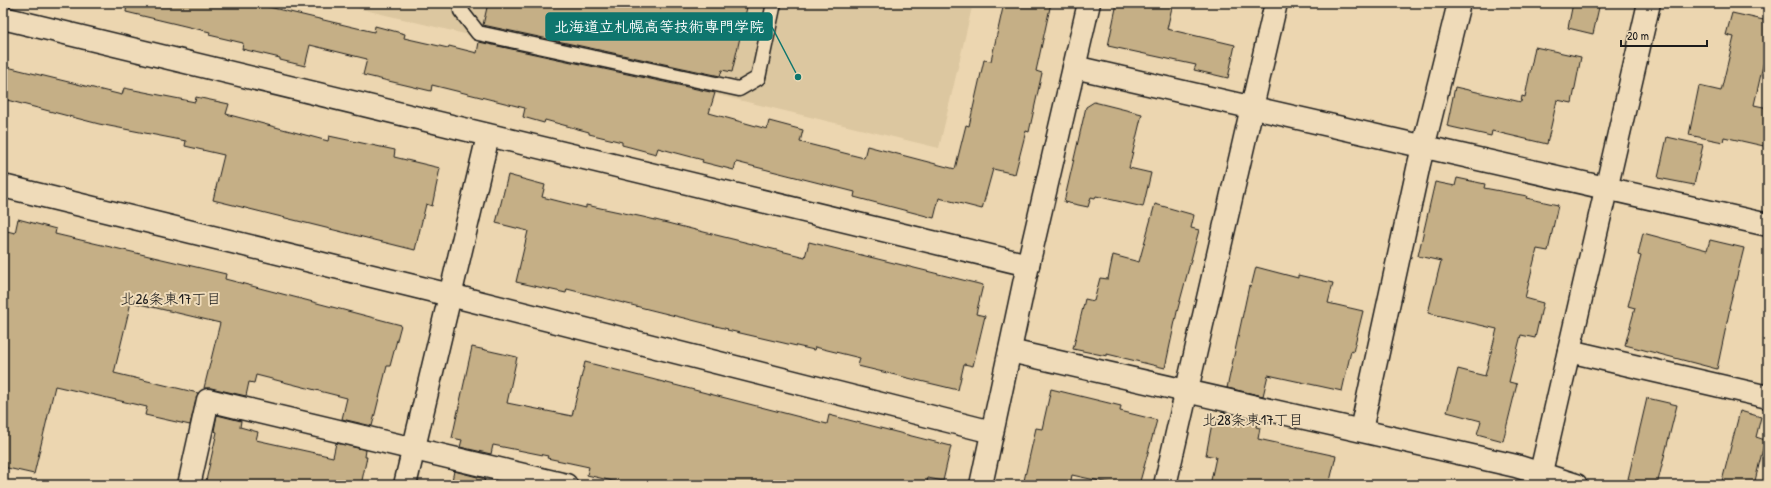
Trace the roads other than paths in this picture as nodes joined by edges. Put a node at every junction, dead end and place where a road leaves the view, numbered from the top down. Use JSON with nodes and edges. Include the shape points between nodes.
{"nodes":[{"id":1,"x":463,"y":3,"type":"edge"},
{"id":2,"x":774,"y":3,"type":"edge"},
{"id":3,"x":1089,"y":3,"type":"edge"},
{"id":4,"x":1276,"y":3,"type":"edge"},
{"id":5,"x":1459,"y":3,"type":"edge"},
{"id":6,"x":1649,"y":3,"type":"edge"},
{"id":7,"x":3,"y":18,"type":"edge"},
{"id":8,"x":1074,"y":68,"type":"junction"},
{"id":9,"x":1253,"y":107,"type":"junction"},
{"id":10,"x":488,"y":136,"type":"junction"},
{"id":11,"x":1423,"y":148,"type":"junction"},
{"id":12,"x":3,"y":186,"type":"edge"},
{"id":13,"x":1606,"y":189,"type":"junction"},
{"id":14,"x":1768,"y":225,"type":"edge"},
{"id":15,"x":1028,"y":265,"type":"junction"},
{"id":16,"x":450,"y":295,"type":"junction"},
{"id":17,"x":1010,"y":351,"type":"junction"},
{"id":18,"x":1569,"y":351,"type":"junction"},
{"id":19,"x":1186,"y":391,"type":"junction"},
{"id":20,"x":1768,"y":397,"type":"edge"},
{"id":21,"x":1361,"y":430,"type":"junction"},
{"id":22,"x":992,"y":432,"type":"junction"},
{"id":23,"x":413,"y":448,"type":"junction"},
{"id":24,"x":1539,"y":479,"type":"edge"},
{"id":25,"x":189,"y":485,"type":"edge"},
{"id":26,"x":405,"y":485,"type":"edge"},
{"id":27,"x":566,"y":485,"type":"edge"},
{"id":28,"x":981,"y":485,"type":"edge"},
{"id":29,"x":1165,"y":485,"type":"edge"},
{"id":30,"x":1576,"y":485,"type":"edge"}],
"edges":[{"from":1,"to":2,"type":"lane","via":[[461,11],[478,33],[739,89],[758,78]]},
{"from":3,"to":8,"type":"street"},
{"from":4,"to":9,"type":"street"},
{"from":5,"to":11,"type":"street"},
{"from":6,"to":13,"type":"street"},
{"from":7,"to":10,"type":"street"},
{"from":8,"to":9,"type":"street"},
{"from":8,"to":15,"type":"street"},
{"from":9,"to":11,"type":"street"},
{"from":9,"to":19,"type":"street"},
{"from":10,"to":15,"type":"street"},
{"from":10,"to":16,"type":"street"},
{"from":11,"to":13,"type":"street"},
{"from":11,"to":21,"type":"street"},
{"from":12,"to":16,"type":"street"},
{"from":13,"to":14,"type":"street"},
{"from":13,"to":18,"type":"street"},
{"from":15,"to":17,"type":"street"},
{"from":16,"to":22,"type":"street"},
{"from":16,"to":23,"type":"street"},
{"from":17,"to":19,"type":"street"},
{"from":17,"to":22,"type":"street"},
{"from":18,"to":20,"type":"street"},
{"from":18,"to":24,"type":"street"},
{"from":19,"to":21,"type":"street"},
{"from":19,"to":29,"type":"street"},
{"from":21,"to":24,"type":"street"},
{"from":22,"to":28,"type":"street"},
{"from":23,"to":25,"type":"street","via":[[208,400]]},
{"from":23,"to":26,"type":"street"},
{"from":23,"to":27,"type":"street"},
{"from":24,"to":30,"type":"street"}]}
